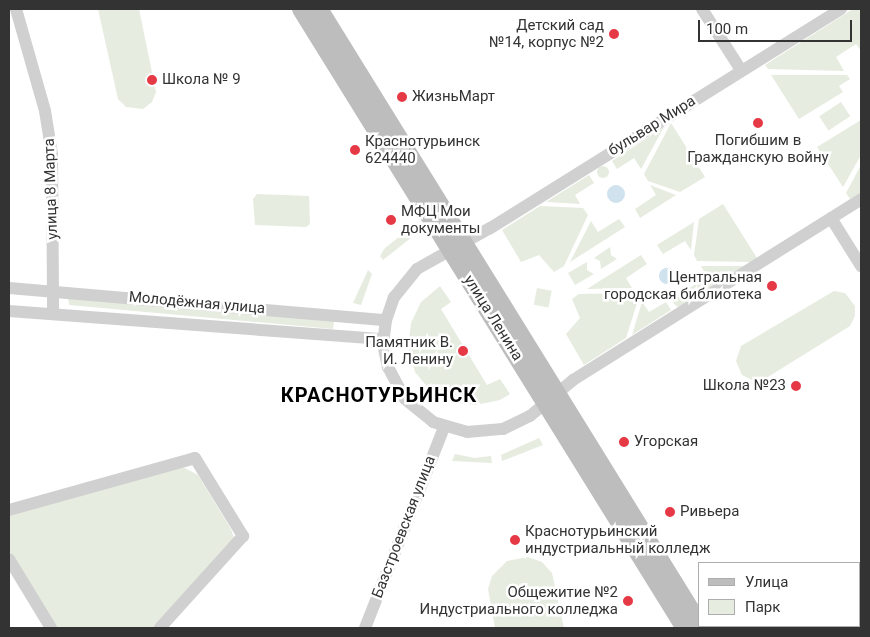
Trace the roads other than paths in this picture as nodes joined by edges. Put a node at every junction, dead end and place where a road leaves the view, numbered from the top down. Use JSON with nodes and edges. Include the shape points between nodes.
{"nodes":[{"id":1,"x":16,"y":9,"type":"edge"},
{"id":2,"x":301,"y":9,"type":"edge"},
{"id":3,"x":319,"y":9,"type":"edge"},
{"id":4,"x":702,"y":9,"type":"edge"},
{"id":5,"x":841,"y":9,"type":"edge"},
{"id":6,"x":741,"y":70,"type":"junction"},
{"id":7,"x":861,"y":199,"type":"edge"},
{"id":8,"x":831,"y":218,"type":"junction"},
{"id":9,"x":445,"y":227,"type":"junction"},
{"id":10,"x":457,"y":246,"type":"junction"},
{"id":11,"x":861,"y":266,"type":"edge"},
{"id":12,"x":9,"y":288,"type":"edge"},
{"id":13,"x":52,"y":292,"type":"junction"},
{"id":14,"x":9,"y":311,"type":"edge"},
{"id":15,"x":53,"y":314,"type":"junction"},
{"id":16,"x":386,"y":320,"type":"junction"},
{"id":17,"x":383,"y":339,"type":"junction"},
{"id":18,"x":550,"y":397,"type":"junction"},
{"id":19,"x":565,"y":420,"type":"junction"},
{"id":20,"x":444,"y":427,"type":"junction"},
{"id":21,"x":9,"y":510,"type":"edge"},
{"id":22,"x":9,"y":559,"type":"edge"},
{"id":23,"x":698,"y":623,"type":"edge"},
{"id":24,"x":52,"y":628,"type":"edge"},
{"id":25,"x":160,"y":628,"type":"edge"},
{"id":26,"x":365,"y":628,"type":"edge"},
{"id":27,"x":685,"y":628,"type":"edge"}],
"edges":[{"from":1,"to":13,"type":"street","name":"улица 8 Марта","via":[[45,110],[52,154]]},
{"from":2,"to":9,"type":"street","name":"улица Ленина"},
{"from":3,"to":9,"type":"street","name":"улица Ленина"},
{"from":4,"to":6,"type":"street"},
{"from":5,"to":6,"type":"street","name":"бульвар Мира"},
{"from":6,"to":10,"type":"street","name":"бульвар Мира"},
{"from":7,"to":8,"type":"street"},
{"from":8,"to":11,"type":"street"},
{"from":8,"to":18,"type":"street"},
{"from":9,"to":10,"type":"street","name":"улица Ленина"},
{"from":10,"to":16,"type":"street","name":"бульвар Мира","via":[[408,277],[394,297]]},
{"from":10,"to":18,"type":"street","name":"улица Ленина"},
{"from":12,"to":13,"type":"street","name":"Молодёжная улица"},
{"from":13,"to":15,"type":"street","name":"улица 8 Марта"},
{"from":13,"to":16,"type":"street","name":"Молодёжная улица"},
{"from":14,"to":15,"type":"street","name":"Молодёжная улица"},
{"from":15,"to":17,"type":"street","name":"Молодёжная улица"},
{"from":16,"to":17,"type":"street","name":"бульвар Мира"},
{"from":17,"to":20,"type":"street","name":"бульвар Мира","via":[[388,367],[398,389],[413,408]]},
{"from":18,"to":19,"type":"street","name":"улица Ленина"},
{"from":18,"to":20,"type":"street","via":[[530,416],[503,429],[479,433]]},
{"from":19,"to":23,"type":"street","name":"улица Ленина"},
{"from":19,"to":27,"type":"street","name":"улица Ленина"},
{"from":20,"to":26,"type":"street","name":"Базстроевская улица"},
{"from":21,"to":25,"type":"street","via":[[195,458],[243,536]]},
{"from":22,"to":24,"type":"street"}]}
